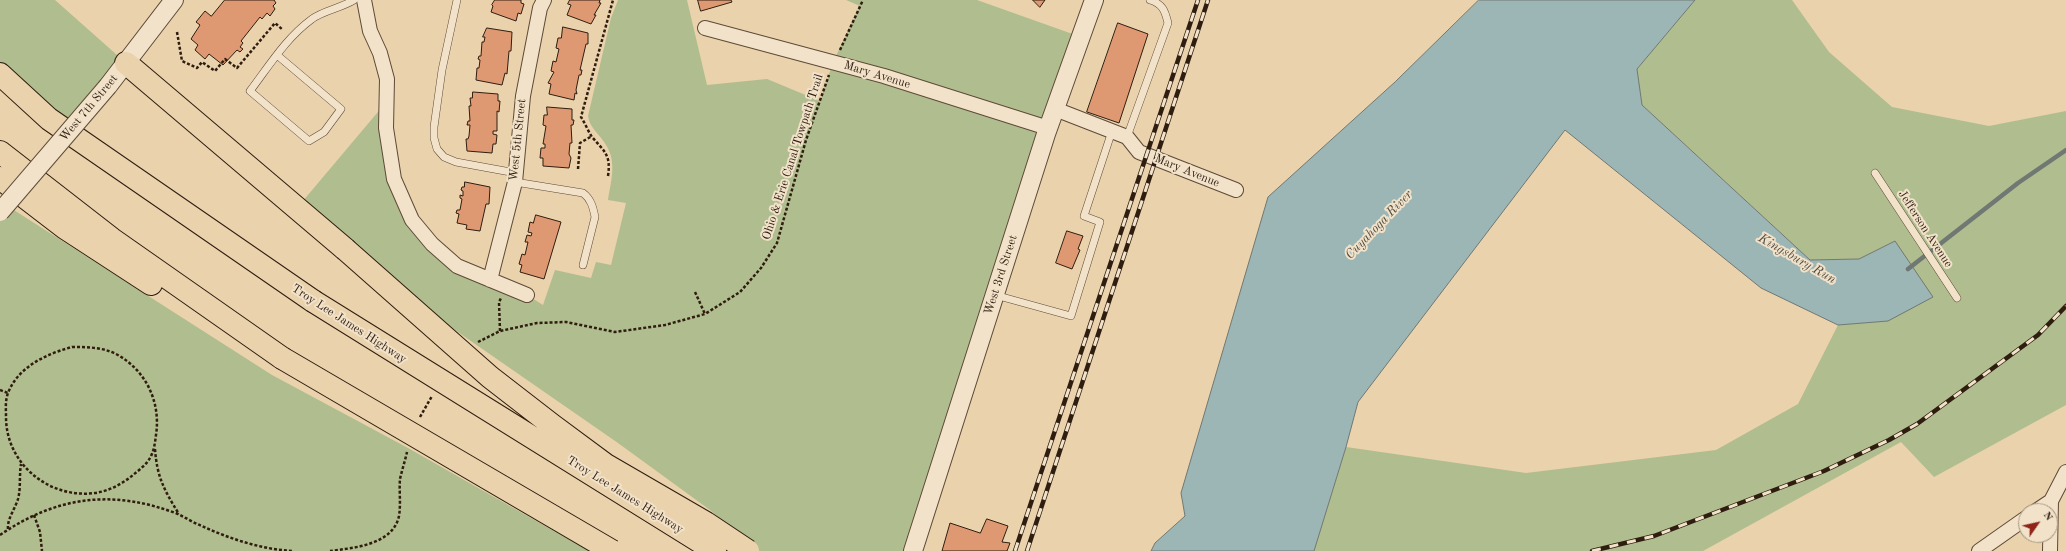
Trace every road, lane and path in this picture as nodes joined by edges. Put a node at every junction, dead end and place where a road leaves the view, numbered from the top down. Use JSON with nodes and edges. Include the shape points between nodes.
{"nodes":[{"id":1,"x":174,"y":0,"type":"edge"},
{"id":2,"x":354,"y":0,"type":"edge"},
{"id":3,"x":364,"y":0,"type":"edge"},
{"id":4,"x":457,"y":0,"type":"edge"},
{"id":5,"x":544,"y":0,"type":"edge"},
{"id":6,"x":613,"y":0,"type":"edge"},
{"id":7,"x":863,"y":0,"type":"edge"},
{"id":8,"x":1094,"y":0,"type":"edge"},
{"id":9,"x":1150,"y":0,"type":"edge"},
{"id":10,"x":705,"y":28,"type":"dead end"},
{"id":11,"x":177,"y":32,"type":"dead end"},
{"id":12,"x":286,"y":33,"type":"dead end"},
{"id":13,"x":277,"y":55,"type":"junction"},
{"id":14,"x":833,"y":62,"type":"junction"},
{"id":15,"x":126,"y":63,"type":"junction"},
{"id":16,"x":0,"y":74,"type":"edge"},
{"id":17,"x":1055,"y":109,"type":"junction"},
{"id":18,"x":1048,"y":128,"type":"junction"},
{"id":19,"x":1112,"y":131,"type":"junction"},
{"id":20,"x":592,"y":136,"type":"junction"},
{"id":21,"x":1128,"y":137,"type":"junction"},
{"id":22,"x":0,"y":152,"type":"edge"},
{"id":23,"x":578,"y":170,"type":"dead end"},
{"id":24,"x":1875,"y":173,"type":"dead end"},
{"id":25,"x":608,"y":176,"type":"dead end"},
{"id":26,"x":0,"y":178,"type":"edge"},
{"id":27,"x":515,"y":178,"type":"junction"},
{"id":28,"x":1236,"y":190,"type":"dead end"},
{"id":29,"x":2,"y":209,"type":"edge"},
{"id":30,"x":583,"y":264,"type":"dead end"},
{"id":31,"x":490,"y":280,"type":"junction"},
{"id":32,"x":695,"y":292,"type":"dead end"},
{"id":33,"x":502,"y":295,"type":"dead end"},
{"id":34,"x":527,"y":295,"type":"dead end"},
{"id":35,"x":994,"y":295,"type":"junction"},
{"id":36,"x":1957,"y":298,"type":"dead end"},
{"id":37,"x":705,"y":314,"type":"junction"},
{"id":38,"x":282,"y":358,"type":"junction"},
{"id":39,"x":0,"y":390,"type":"edge"},
{"id":40,"x":8,"y":393,"type":"junction"},
{"id":41,"x":154,"y":447,"type":"junction"},
{"id":42,"x":21,"y":464,"type":"junction"},
{"id":43,"x":2066,"y":472,"type":"edge"},
{"id":44,"x":400,"y":479,"type":"dead end"},
{"id":45,"x":89,"y":494,"type":"junction"},
{"id":46,"x":89,"y":499,"type":"junction"},
{"id":47,"x":2051,"y":501,"type":"junction"},
{"id":48,"x":2048,"y":503,"type":"edge"},
{"id":49,"x":34,"y":515,"type":"junction"},
{"id":50,"x":179,"y":515,"type":"junction"},
{"id":51,"x":2018,"y":524,"type":"edge"},
{"id":52,"x":8,"y":529,"type":"junction"},
{"id":53,"x":0,"y":535,"type":"edge"},
{"id":54,"x":42,"y":551,"type":"edge"},
{"id":55,"x":292,"y":551,"type":"edge"},
{"id":56,"x":330,"y":551,"type":"edge"},
{"id":57,"x":612,"y":551,"type":"edge"},
{"id":58,"x":714,"y":551,"type":"edge"},
{"id":59,"x":748,"y":551,"type":"edge"},
{"id":60,"x":913,"y":551,"type":"edge"},
{"id":61,"x":1979,"y":551,"type":"edge"},
{"id":62,"x":2050,"y":551,"type":"edge"}],
"edges":[{"from":1,"to":15,"type":"street","name":"West 7th Street"},
{"from":2,"to":13,"type":"lane","via":[[313,18]]},
{"from":3,"to":31,"type":"street","via":[[370,32],[380,53],[387,80],[386,128],[394,179],[412,220],[432,244],[458,266]]},
{"from":4,"to":27,"type":"lane","via":[[442,70],[434,127],[437,149],[444,157],[456,162]]},
{"from":5,"to":27,"type":"street","name":"West 5th Street","via":[[540,8],[522,96]]},
{"from":6,"to":20,"type":"path","via":[[581,117]]},
{"from":7,"to":14,"type":"path","name":"Ohio & Erie Canal Towpath Trail"},
{"from":8,"to":17,"type":"street","name":"West 3rd Street"},
{"from":9,"to":21,"type":"lane","via":[[1159,3],[1165,11],[1168,23]]},
{"from":10,"to":14,"type":"street","name":"Mary Avenue"},
{"from":11,"to":12,"type":"path","via":[[182,61],[197,68],[202,62],[215,71],[225,59],[237,68],[275,23]]},
{"from":13,"to":13,"type":"lane","via":[[250,92],[309,140],[324,132],[341,109]]},
{"from":14,"to":18,"type":"street","name":"Mary Avenue"},
{"from":14,"to":37,"type":"path","name":"Ohio & Erie Canal Towpath Trail","via":[[806,140],[777,243],[761,268],[740,292]]},
{"from":15,"to":29,"type":"street","name":"West 7th Street","bridge":true},
{"from":15,"to":59,"type":"highway","bridge":true,"via":[[345,249],[490,377],[606,465],[706,523]]},
{"from":16,"to":58,"type":"highway","name":"Troy Lee James Highway","bridge":true,"via":[[49,119],[313,301]]},
{"from":17,"to":18,"type":"street","name":"West 3rd Street"},
{"from":17,"to":19,"type":"street"},
{"from":18,"to":35,"type":"street","name":"West 3rd Street"},
{"from":19,"to":21,"type":"street"},
{"from":19,"to":35,"type":"lane","via":[[1084,216],[1100,222],[1071,316]]},
{"from":20,"to":23,"type":"path","via":[[580,143]]},
{"from":20,"to":25,"type":"path","via":[[604,149],[610,164]]},
{"from":21,"to":28,"type":"street","name":"Mary Avenue","via":[[1139,152]]},
{"from":22,"to":38,"type":"highway","via":[[112,239]]},
{"from":24,"to":36,"type":"lane","name":"Jefferson Avenue"},
{"from":26,"to":38,"type":"highway","via":[[65,228],[220,330]]},
{"from":27,"to":30,"type":"lane","via":[[587,196],[594,208],[595,217]]},
{"from":27,"to":31,"type":"street","name":"West 5th Street"},
{"from":31,"to":34,"type":"street"},
{"from":32,"to":37,"type":"path"},
{"from":33,"to":37,"type":"path","name":"Ohio & Erie Canal Towpath Trail","via":[[499,302],[500,331],[537,323],[566,322],[616,332],[665,325]]},
{"from":35,"to":60,"type":"street","name":"West 3rd Street"},
{"from":38,"to":57,"type":"highway","bridge":true},
{"from":39,"to":40,"type":"path"},
{"from":40,"to":41,"type":"path","via":[[18,378],[42,357],[72,347],[101,349],[116,354],[140,373],[155,400],[158,416]]},
{"from":40,"to":42,"type":"path","via":[[6,423],[9,438]]},
{"from":41,"to":45,"type":"path","via":[[150,458],[125,482],[111,489]]},
{"from":41,"to":50,"type":"path","via":[[161,485]]},
{"from":42,"to":45,"type":"path","via":[[51,487],[66,492]]},
{"from":42,"to":52,"type":"path","via":[[20,492]]},
{"from":43,"to":47,"type":"street"},
{"from":44,"to":56,"type":"path","via":[[399,516],[392,531],[382,539],[353,548]]},
{"from":45,"to":46,"type":"path"},
{"from":46,"to":49,"type":"path","via":[[62,504]]},
{"from":46,"to":50,"type":"path","via":[[121,499],[152,505]]},
{"from":47,"to":48,"type":"street"},
{"from":47,"to":62,"type":"street"},
{"from":49,"to":52,"type":"path"},
{"from":49,"to":54,"type":"path","via":[[40,532]]},
{"from":50,"to":55,"type":"path","via":[[225,536],[273,550]]},
{"from":51,"to":61,"type":"street"},
{"from":52,"to":53,"type":"path"}]}
